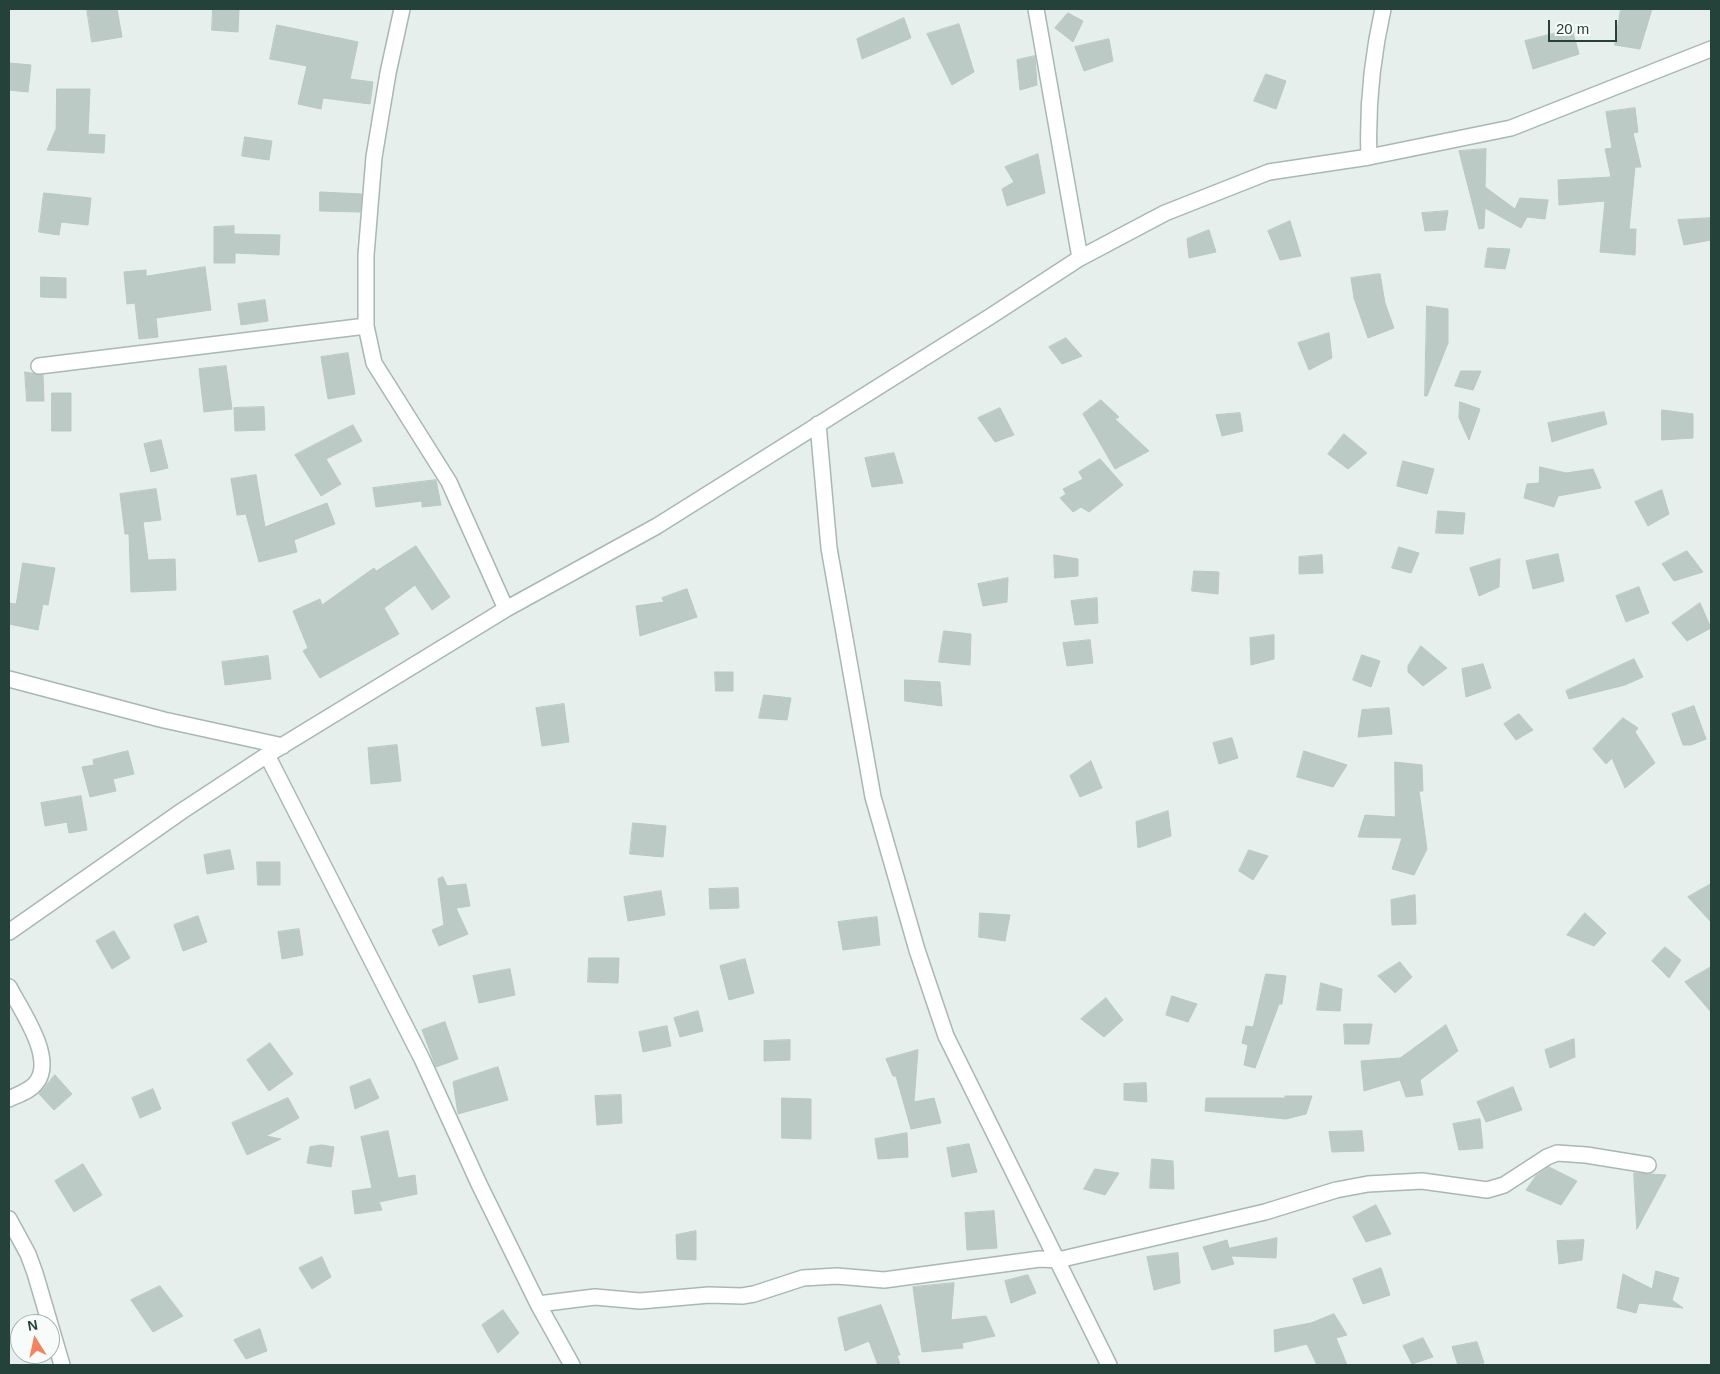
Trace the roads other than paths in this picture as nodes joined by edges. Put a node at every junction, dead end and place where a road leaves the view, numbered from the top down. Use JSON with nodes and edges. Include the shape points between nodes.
{"nodes":[{"id":1,"x":402,"y":9,"type":"edge"},
{"id":2,"x":1036,"y":9,"type":"edge"},
{"id":3,"x":1383,"y":9,"type":"edge"},
{"id":4,"x":1711,"y":49,"type":"edge"},
{"id":5,"x":1369,"y":156,"type":"junction"},
{"id":6,"x":1080,"y":258,"type":"junction"},
{"id":7,"x":366,"y":326,"type":"junction"},
{"id":8,"x":39,"y":366,"type":"dead end"},
{"id":9,"x":818,"y":424,"type":"junction"},
{"id":10,"x":506,"y":609,"type":"junction"},
{"id":11,"x":9,"y":679,"type":"edge"},
{"id":12,"x":283,"y":746,"type":"junction"},
{"id":13,"x":267,"y":755,"type":"junction"},
{"id":14,"x":9,"y":932,"type":"edge"},
{"id":15,"x":9,"y":987,"type":"edge"},
{"id":16,"x":9,"y":1099,"type":"edge"},
{"id":17,"x":1648,"y":1165,"type":"dead end"},
{"id":18,"x":9,"y":1219,"type":"edge"},
{"id":19,"x":1058,"y":1260,"type":"junction"},
{"id":20,"x":538,"y":1304,"type":"junction"},
{"id":21,"x":62,"y":1365,"type":"edge"},
{"id":22,"x":572,"y":1365,"type":"edge"},
{"id":23,"x":1109,"y":1365,"type":"edge"}],
"edges":[{"from":1,"to":7,"type":"street","via":[[374,157],[366,256]]},
{"from":2,"to":6,"type":"street"},
{"from":3,"to":5,"type":"street","via":[[1373,56]]},
{"from":4,"to":5,"type":"street","via":[[1511,128]]},
{"from":5,"to":6,"type":"street","via":[[1269,172],[1166,213]]},
{"from":6,"to":9,"type":"street"},
{"from":7,"to":8,"type":"street"},
{"from":7,"to":10,"type":"street","via":[[374,363],[449,482]]},
{"from":9,"to":10,"type":"street","via":[[657,526]]},
{"from":9,"to":19,"type":"street","via":[[829,548],[873,797],[895,874],[946,1036]]},
{"from":10,"to":12,"type":"street"},
{"from":11,"to":12,"type":"street","via":[[164,720]]},
{"from":12,"to":13,"type":"street"},
{"from":13,"to":14,"type":"street"},
{"from":13,"to":20,"type":"street","via":[[422,1059],[478,1184]]},
{"from":15,"to":16,"type":"street","via":[[42,1053],[42,1069],[36,1084]]},
{"from":17,"to":19,"type":"street","via":[[1557,1153],[1504,1185],[1487,1190],[1422,1181],[1368,1184],[1336,1190],[1265,1212]]},
{"from":18,"to":21,"type":"street","via":[[35,1273]]},
{"from":19,"to":20,"type":"street","via":[[1040,1259],[884,1280],[837,1276],[803,1278],[742,1296],[709,1295],[640,1301],[595,1297]]},
{"from":19,"to":23,"type":"street"},
{"from":20,"to":22,"type":"street"}]}
